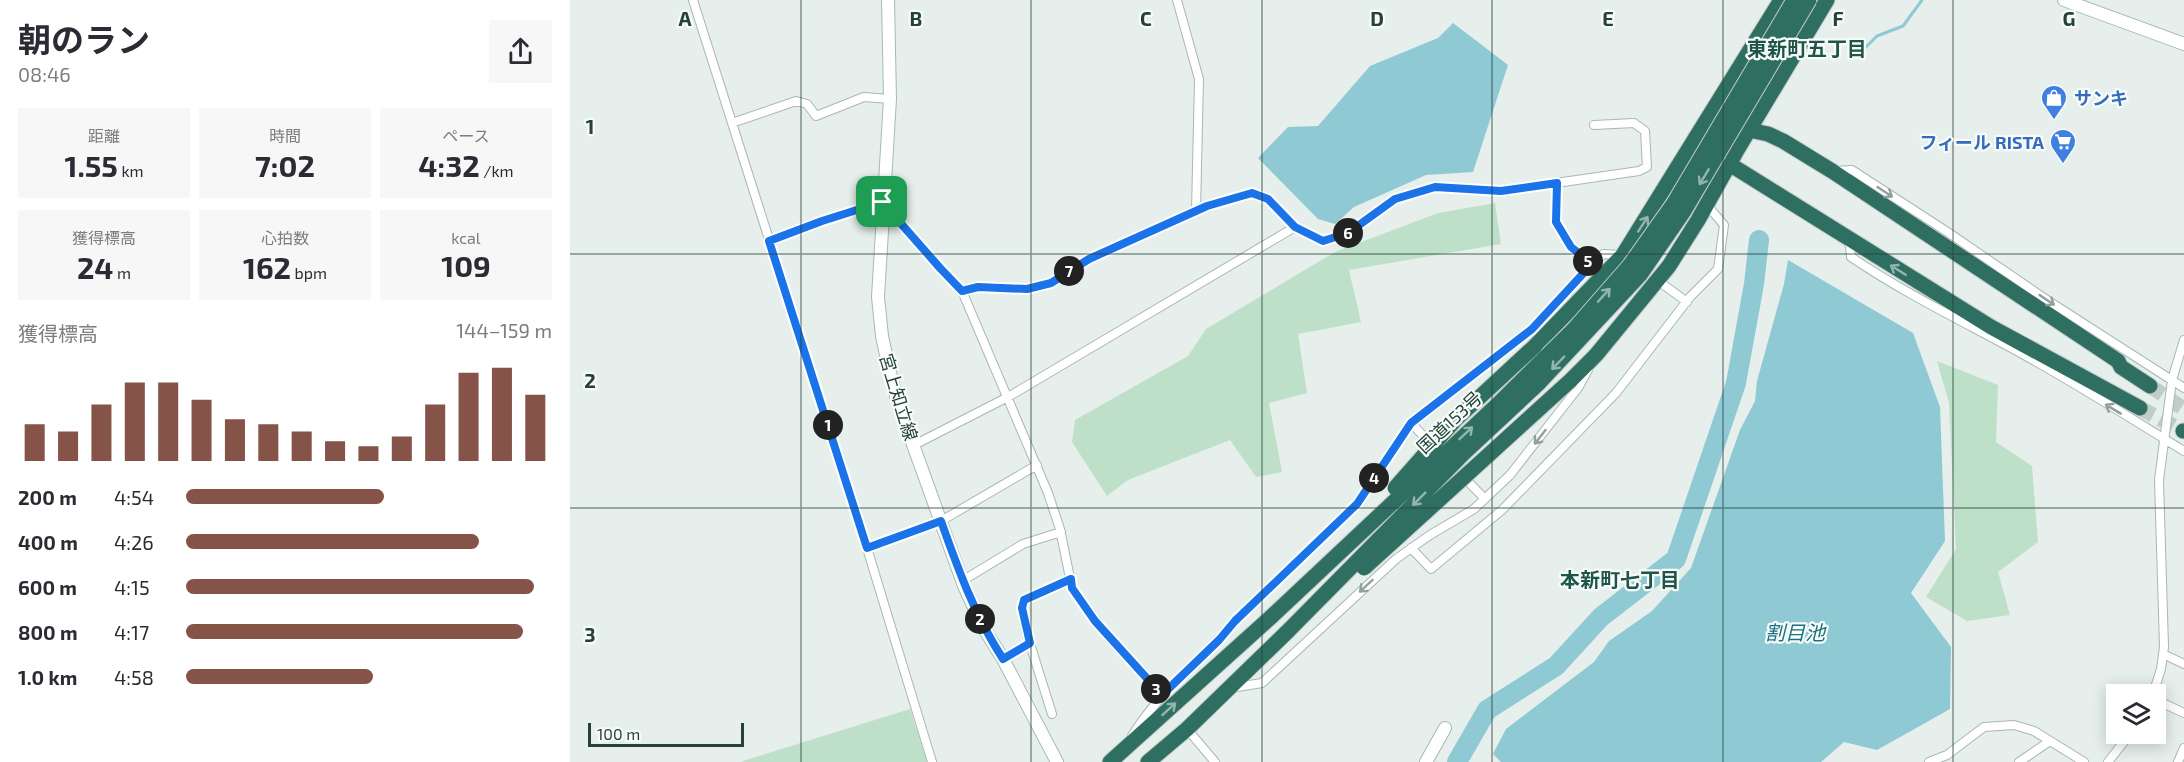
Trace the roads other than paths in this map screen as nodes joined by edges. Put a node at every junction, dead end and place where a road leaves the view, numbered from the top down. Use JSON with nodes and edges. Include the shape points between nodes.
{"nodes":[{"id":1,"x":693,"y":0,"type":"edge"},
{"id":2,"x":888,"y":0,"type":"edge"},
{"id":3,"x":1177,"y":0,"type":"edge"},
{"id":4,"x":1781,"y":0,"type":"edge"},
{"id":5,"x":1794,"y":0,"type":"edge"},
{"id":6,"x":1809,"y":0,"type":"edge"},
{"id":7,"x":1827,"y":0,"type":"edge"},
{"id":8,"x":2064,"y":0,"type":"edge"},
{"id":9,"x":2184,"y":44,"type":"edge"},
{"id":10,"x":890,"y":99,"type":"junction"},
{"id":11,"x":1768,"y":99,"type":"junction"},
{"id":12,"x":1715,"y":108,"type":"junction"},
{"id":13,"x":732,"y":123,"type":"junction"},
{"id":14,"x":1594,"y":126,"type":"dead end"},
{"id":15,"x":1749,"y":130,"type":"junction"},
{"id":16,"x":1784,"y":141,"type":"junction"},
{"id":17,"x":1694,"y":142,"type":"junction"},
{"id":18,"x":1730,"y":164,"type":"junction"},
{"id":19,"x":1832,"y":171,"type":"junction"},
{"id":20,"x":1557,"y":183,"type":"junction"},
{"id":21,"x":882,"y":202,"type":"junction"},
{"id":22,"x":1707,"y":205,"type":"junction"},
{"id":23,"x":1196,"y":211,"type":"junction"},
{"id":24,"x":1295,"y":227,"type":"junction"},
{"id":25,"x":1844,"y":236,"type":"junction"},
{"id":26,"x":769,"y":241,"type":"junction"},
{"id":27,"x":1623,"y":255,"type":"junction"},
{"id":28,"x":1592,"y":264,"type":"junction"},
{"id":29,"x":1657,"y":280,"type":"junction"},
{"id":30,"x":962,"y":291,"type":"junction"},
{"id":31,"x":1687,"y":302,"type":"junction"},
{"id":32,"x":2184,"y":340,"type":"edge"},
{"id":33,"x":1596,"y":355,"type":"junction"},
{"id":34,"x":2172,"y":380,"type":"junction"},
{"id":35,"x":2150,"y":386,"type":"tunnel mouth"},
{"id":36,"x":2184,"y":388,"type":"edge"},
{"id":37,"x":1008,"y":397,"type":"junction"},
{"id":38,"x":2136,"y":405,"type":"tunnel mouth"},
{"id":39,"x":1411,"y":423,"type":"junction"},
{"id":40,"x":2163,"y":438,"type":"junction"},
{"id":41,"x":914,"y":446,"type":"junction"},
{"id":42,"x":2184,"y":451,"type":"edge"},
{"id":43,"x":1037,"y":465,"type":"junction"},
{"id":44,"x":1485,"y":500,"type":"junction"},
{"id":45,"x":941,"y":521,"type":"junction"},
{"id":46,"x":1061,"y":532,"type":"junction"},
{"id":47,"x":867,"y":548,"type":"junction"},
{"id":48,"x":1411,"y":548,"type":"junction"},
{"id":49,"x":1071,"y":579,"type":"junction"},
{"id":50,"x":962,"y":580,"type":"junction"},
{"id":51,"x":1270,"y":617,"type":"junction"},
{"id":52,"x":1288,"y":631,"type":"junction"},
{"id":53,"x":1030,"y":643,"type":"junction"},
{"id":54,"x":2163,"y":654,"type":"junction"},
{"id":55,"x":1003,"y":659,"type":"junction"},
{"id":56,"x":2184,"y":664,"type":"edge"},
{"id":57,"x":2156,"y":684,"type":"edge"},
{"id":58,"x":1230,"y":688,"type":"junction"},
{"id":59,"x":1162,"y":695,"type":"junction"},
{"id":60,"x":2166,"y":705,"type":"edge"},
{"id":61,"x":2184,"y":713,"type":"edge"},
{"id":62,"x":1052,"y":714,"type":"dead end"},
{"id":63,"x":1444,"y":728,"type":"dead end"},
{"id":64,"x":1187,"y":729,"type":"junction"},
{"id":65,"x":2050,"y":741,"type":"junction"},
{"id":66,"x":2122,"y":744,"type":"edge"},
{"id":67,"x":2184,"y":748,"type":"edge"},
{"id":68,"x":1124,"y":749,"type":"junction"},
{"id":69,"x":932,"y":762,"type":"edge"},
{"id":70,"x":1058,"y":762,"type":"edge"},
{"id":71,"x":1110,"y":762,"type":"edge"},
{"id":72,"x":1148,"y":762,"type":"edge"},
{"id":73,"x":1215,"y":762,"type":"edge"},
{"id":74,"x":1426,"y":762,"type":"edge"},
{"id":75,"x":1929,"y":762,"type":"edge"},
{"id":76,"x":2019,"y":762,"type":"edge"},
{"id":77,"x":2084,"y":762,"type":"edge"},
{"id":78,"x":2108,"y":762,"type":"edge"},
{"id":79,"x":2178,"y":762,"type":"edge"}],
"edges":[{"from":1,"to":13,"type":"street"},
{"from":2,"to":10,"type":"main road","name":"宮上知立線"},
{"from":3,"to":23,"type":"street","via":[[1199,79]]},
{"from":4,"to":12,"type":"highway"},
{"from":51,"to":5,"type":"highway","name":"国道153号","one_way":true,"bridge":true,"via":[[1496,406],[1575,328],[1630,266],[1674,203]]},
{"from":6,"to":52,"type":"highway","name":"国道153号","one_way":true,"bridge":true,"via":[[1684,211],[1640,274],[1539,383]]},
{"from":7,"to":11,"type":"highway"},
{"from":8,"to":9,"type":"main road"},
{"from":10,"to":13,"type":"street","via":[[864,97],[816,116],[807,104],[796,101]]},
{"from":10,"to":21,"type":"main road","name":"宮上知立線"},
{"from":11,"to":15,"type":"highway"},
{"from":11,"to":16,"type":"highway","via":[[1767,113]]},
{"from":12,"to":15,"type":"highway"},
{"from":12,"to":17,"type":"highway"},
{"from":13,"to":26,"type":"street"},
{"from":14,"to":20,"type":"street","via":[[1634,123],[1645,131],[1647,167]]},
{"from":15,"to":16,"type":"highway"},
{"from":15,"to":18,"type":"highway"},
{"from":16,"to":19,"type":"highway"},
{"from":17,"to":18,"type":"highway"},
{"from":27,"to":17,"type":"highway","one_way":true},
{"from":18,"to":22,"type":"highway"},
{"from":18,"to":25,"type":"highway"},
{"from":19,"to":34,"type":"street","one_way":true,"via":[[1852,170]]},
{"from":19,"to":35,"type":"highway"},
{"from":20,"to":24,"type":"street","via":[[1501,191],[1435,187],[1395,199],[1348,233],[1323,241]]},
{"from":20,"to":28,"type":"street","via":[[1556,222],[1571,247]]},
{"from":21,"to":26,"type":"street"},
{"from":21,"to":30,"type":"street"},
{"from":21,"to":41,"type":"main road","name":"宮上知立線","via":[[878,297],[882,336],[898,403]]},
{"from":22,"to":29,"type":"highway"},
{"from":22,"to":31,"type":"street","via":[[1724,225],[1718,269]]},
{"from":23,"to":24,"type":"street","via":[[1252,193],[1268,199]]},
{"from":23,"to":30,"type":"street","via":[[1089,259],[1051,283],[1027,289],[978,287]]},
{"from":24,"to":37,"type":"street"},
{"from":38,"to":25,"type":"highway","one_way":true,"via":[[1991,327]]},
{"from":40,"to":25,"type":"street","one_way":true,"via":[[2028,357],[1891,284],[1851,257]]},
{"from":26,"to":47,"type":"street"},
{"from":27,"to":28,"type":"street","via":[[1603,254]]},
{"from":27,"to":51,"type":"highway","bridge":true,"via":[[1535,346],[1456,419],[1382,503],[1288,591]]},
{"from":28,"to":39,"type":"street","via":[[1532,329]]},
{"from":29,"to":31,"type":"street"},
{"from":29,"to":33,"type":"highway"},
{"from":30,"to":37,"type":"street"},
{"from":31,"to":48,"type":"street","via":[[1616,393],[1502,510],[1431,569]]},
{"from":32,"to":34,"type":"street"},
{"from":33,"to":44,"type":"street","one_way":true,"via":[[1578,388],[1510,475]]},
{"from":33,"to":52,"type":"highway","bridge":true,"via":[[1304,623]]},
{"from":34,"to":36,"type":"street"},
{"from":34,"to":40,"type":"street"},
{"from":37,"to":41,"type":"street"},
{"from":37,"to":43,"type":"street"},
{"from":39,"to":44,"type":"street"},
{"from":39,"to":59,"type":"street","via":[[1357,504]]},
{"from":40,"to":42,"type":"street"},
{"from":40,"to":54,"type":"street","via":[[2159,480]]},
{"from":41,"to":45,"type":"main road","name":"宮上知立線"},
{"from":43,"to":45,"type":"street"},
{"from":43,"to":46,"type":"street"},
{"from":44,"to":48,"type":"street"},
{"from":45,"to":47,"type":"street"},
{"from":45,"to":50,"type":"main road","name":"宮上知立線"},
{"from":46,"to":49,"type":"street"},
{"from":46,"to":50,"type":"street","via":[[1023,544]]},
{"from":47,"to":69,"type":"street"},
{"from":48,"to":58,"type":"street","one_way":true,"via":[[1262,682]]},
{"from":49,"to":53,"type":"street","via":[[1024,600],[1022,608]]},
{"from":49,"to":59,"type":"street","via":[[1072,588],[1095,621]]},
{"from":50,"to":55,"type":"main road","name":"宮上知立線"},
{"from":68,"to":51,"type":"highway","name":"国道153号","one_way":true},
{"from":52,"to":58,"type":"highway","name":"国道153号"},
{"from":53,"to":55,"type":"street"},
{"from":53,"to":62,"type":"street"},
{"from":54,"to":56,"type":"street"},
{"from":54,"to":57,"type":"street"},
{"from":55,"to":70,"type":"main road","name":"宮上知立線"},
{"from":58,"to":64,"type":"highway","name":"国道153号"},
{"from":59,"to":68,"type":"street"},
{"from":60,"to":61,"type":"street"},
{"from":63,"to":74,"type":"main road"},
{"from":64,"to":72,"type":"highway","name":"国道153号"},
{"from":64,"to":73,"type":"street"},
{"from":65,"to":75,"type":"street","via":[[2034,730],[2014,725],[1984,727],[1947,755]]},
{"from":65,"to":76,"type":"street"},
{"from":65,"to":77,"type":"street"},
{"from":66,"to":78,"type":"street"},
{"from":67,"to":79,"type":"street"},
{"from":68,"to":71,"type":"highway","name":"国道153号"}]}
